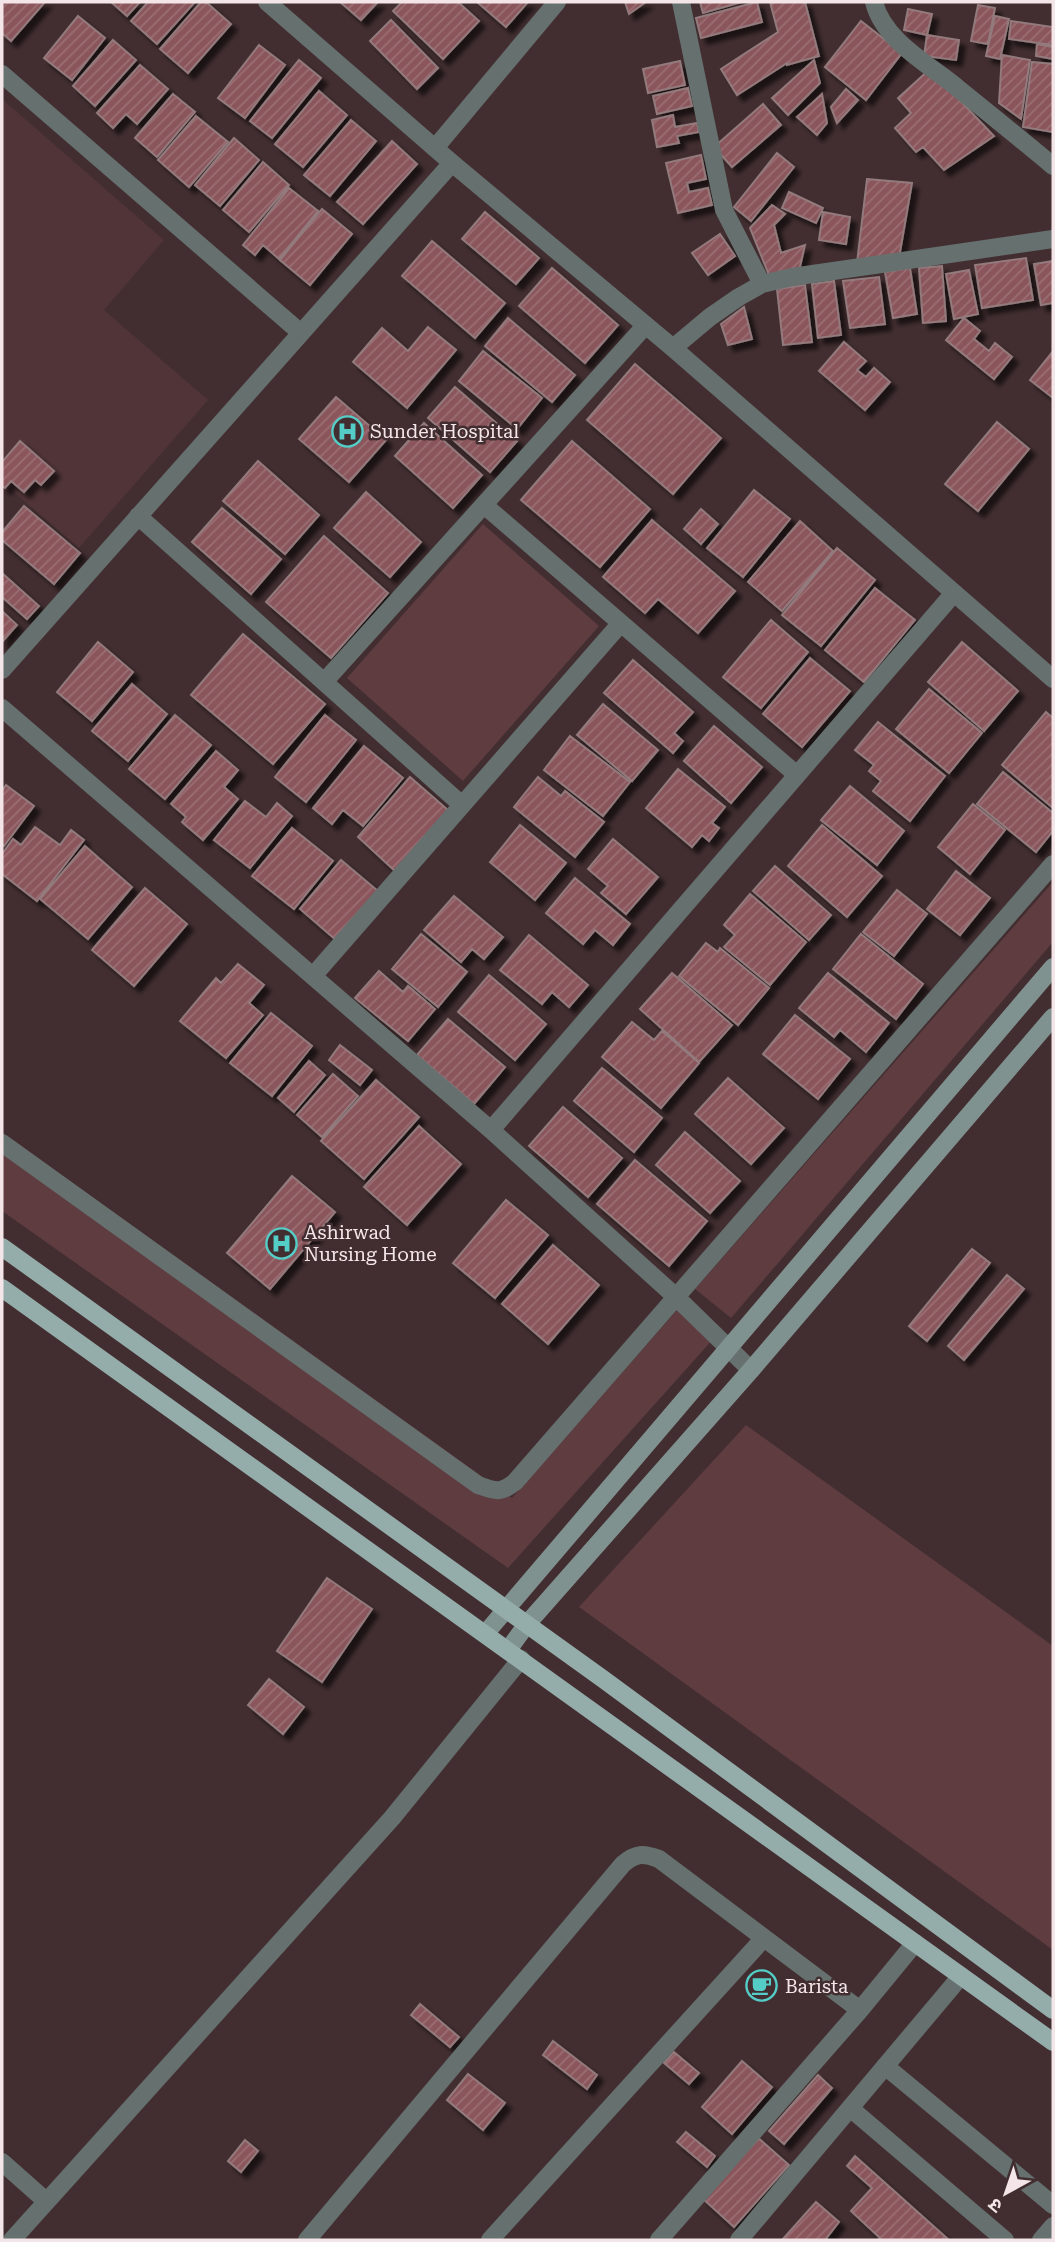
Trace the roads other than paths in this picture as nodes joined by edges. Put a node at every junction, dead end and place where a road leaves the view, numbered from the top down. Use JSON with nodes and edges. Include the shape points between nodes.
{"nodes":[{"id":1,"x":267,"y":2,"type":"edge"},
{"id":2,"x":557,"y":2,"type":"edge"},
{"id":3,"x":681,"y":2,"type":"edge"},
{"id":4,"x":874,"y":2,"type":"edge"},
{"id":5,"x":2,"y":74,"type":"edge"},
{"id":6,"x":436,"y":148,"type":"junction"},
{"id":7,"x":452,"y":163,"type":"junction"},
{"id":8,"x":1053,"y":166,"type":"edge"},
{"id":9,"x":1053,"y":239,"type":"edge"},
{"id":10,"x":762,"y":284,"type":"junction"},
{"id":11,"x":645,"y":326,"type":"junction"},
{"id":12,"x":301,"y":333,"type":"junction"},
{"id":13,"x":673,"y":348,"type":"junction"},
{"id":14,"x":484,"y":505,"type":"junction"},
{"id":15,"x":138,"y":516,"type":"junction"},
{"id":16,"x":954,"y":593,"type":"junction"},
{"id":17,"x":621,"y":624,"type":"junction"},
{"id":18,"x":2,"y":670,"type":"edge"},
{"id":19,"x":1053,"y":679,"type":"edge"},
{"id":20,"x":324,"y":682,"type":"junction"},
{"id":21,"x":2,"y":708,"type":"edge"},
{"id":22,"x":797,"y":775,"type":"junction"},
{"id":23,"x":461,"y":805,"type":"junction"},
{"id":24,"x":1053,"y":864,"type":"edge"},
{"id":25,"x":1053,"y":967,"type":"edge"},
{"id":26,"x":313,"y":976,"type":"junction"},
{"id":27,"x":1053,"y":1017,"type":"edge"},
{"id":28,"x":491,"y":1130,"type":"junction"},
{"id":29,"x":2,"y":1143,"type":"edge"},
{"id":30,"x":2,"y":1248,"type":"edge"},
{"id":31,"x":2,"y":1288,"type":"edge"},
{"id":32,"x":675,"y":1296,"type":"junction"},
{"id":33,"x":729,"y":1346,"type":"junction"},
{"id":34,"x":751,"y":1370,"type":"junction"},
{"id":35,"x":505,"y":1608,"type":"junction"},
{"id":36,"x":527,"y":1624,"type":"junction"},
{"id":37,"x":485,"y":1634,"type":"junction"},
{"id":38,"x":514,"y":1655,"type":"junction"},
{"id":39,"x":764,"y":1938,"type":"junction"},
{"id":40,"x":915,"y":1943,"type":"junction"},
{"id":41,"x":961,"y":1976,"type":"junction"},
{"id":42,"x":860,"y":2010,"type":"junction"},
{"id":43,"x":1053,"y":2010,"type":"edge"},
{"id":44,"x":1053,"y":2042,"type":"edge"},
{"id":45,"x":885,"y":2066,"type":"junction"},
{"id":46,"x":850,"y":2108,"type":"junction"},
{"id":47,"x":2,"y":2161,"type":"edge"},
{"id":48,"x":47,"y":2201,"type":"junction"},
{"id":49,"x":1053,"y":2205,"type":"edge"},
{"id":50,"x":1053,"y":2226,"type":"edge"},
{"id":51,"x":12,"y":2240,"type":"edge"},
{"id":52,"x":307,"y":2240,"type":"edge"},
{"id":53,"x":491,"y":2240,"type":"edge"},
{"id":54,"x":659,"y":2240,"type":"edge"},
{"id":55,"x":739,"y":2240,"type":"edge"},
{"id":56,"x":1005,"y":2240,"type":"edge"},
{"id":57,"x":1041,"y":2240,"type":"edge"}],
"edges":[{"from":1,"to":6,"type":"street"},
{"from":2,"to":6,"type":"street"},
{"from":3,"to":10,"type":"street","via":[[724,210]]},
{"from":4,"to":8,"type":"street","via":[[885,24],[917,58]]},
{"from":5,"to":12,"type":"street"},
{"from":6,"to":7,"type":"street"},
{"from":7,"to":11,"type":"street"},
{"from":7,"to":12,"type":"street"},
{"from":9,"to":10,"type":"street"},
{"from":10,"to":13,"type":"street","via":[[710,317]]},
{"from":11,"to":13,"type":"street"},
{"from":11,"to":14,"type":"street"},
{"from":12,"to":15,"type":"street"},
{"from":13,"to":16,"type":"street"},
{"from":14,"to":17,"type":"street"},
{"from":14,"to":20,"type":"street"},
{"from":15,"to":18,"type":"street"},
{"from":15,"to":20,"type":"street"},
{"from":16,"to":19,"type":"street"},
{"from":16,"to":22,"type":"street"},
{"from":17,"to":22,"type":"street"},
{"from":17,"to":23,"type":"street"},
{"from":20,"to":23,"type":"street"},
{"from":21,"to":26,"type":"street"},
{"from":22,"to":28,"type":"street"},
{"from":23,"to":26,"type":"street"},
{"from":24,"to":32,"type":"street"},
{"from":25,"to":33,"type":"main road"},
{"from":26,"to":28,"type":"street"},
{"from":27,"to":34,"type":"main road"},
{"from":28,"to":32,"type":"street"},
{"from":29,"to":32,"type":"street","via":[[478,1485],[494,1491],[515,1482]]},
{"from":30,"to":35,"type":"main road"},
{"from":31,"to":37,"type":"main road"},
{"from":32,"to":33,"type":"street"},
{"from":33,"to":34,"type":"street"},
{"from":33,"to":35,"type":"main road"},
{"from":34,"to":36,"type":"main road"},
{"from":35,"to":36,"type":"main road"},
{"from":35,"to":37,"type":"main road"},
{"from":36,"to":38,"type":"main road"},
{"from":36,"to":43,"type":"main road"},
{"from":37,"to":38,"type":"main road"},
{"from":38,"to":40,"type":"main road"},
{"from":38,"to":48,"type":"street","via":[[392,1818]]},
{"from":39,"to":42,"type":"street"},
{"from":39,"to":52,"type":"street","via":[[659,1859],[645,1853],[633,1856]]},
{"from":39,"to":53,"type":"street"},
{"from":40,"to":41,"type":"main road"},
{"from":40,"to":42,"type":"street"},
{"from":41,"to":44,"type":"main road"},
{"from":41,"to":45,"type":"street"},
{"from":42,"to":54,"type":"street"},
{"from":45,"to":46,"type":"street"},
{"from":45,"to":49,"type":"street"},
{"from":46,"to":55,"type":"street"},
{"from":46,"to":56,"type":"street"},
{"from":47,"to":48,"type":"street"},
{"from":48,"to":51,"type":"street"},
{"from":50,"to":57,"type":"street"}]}
